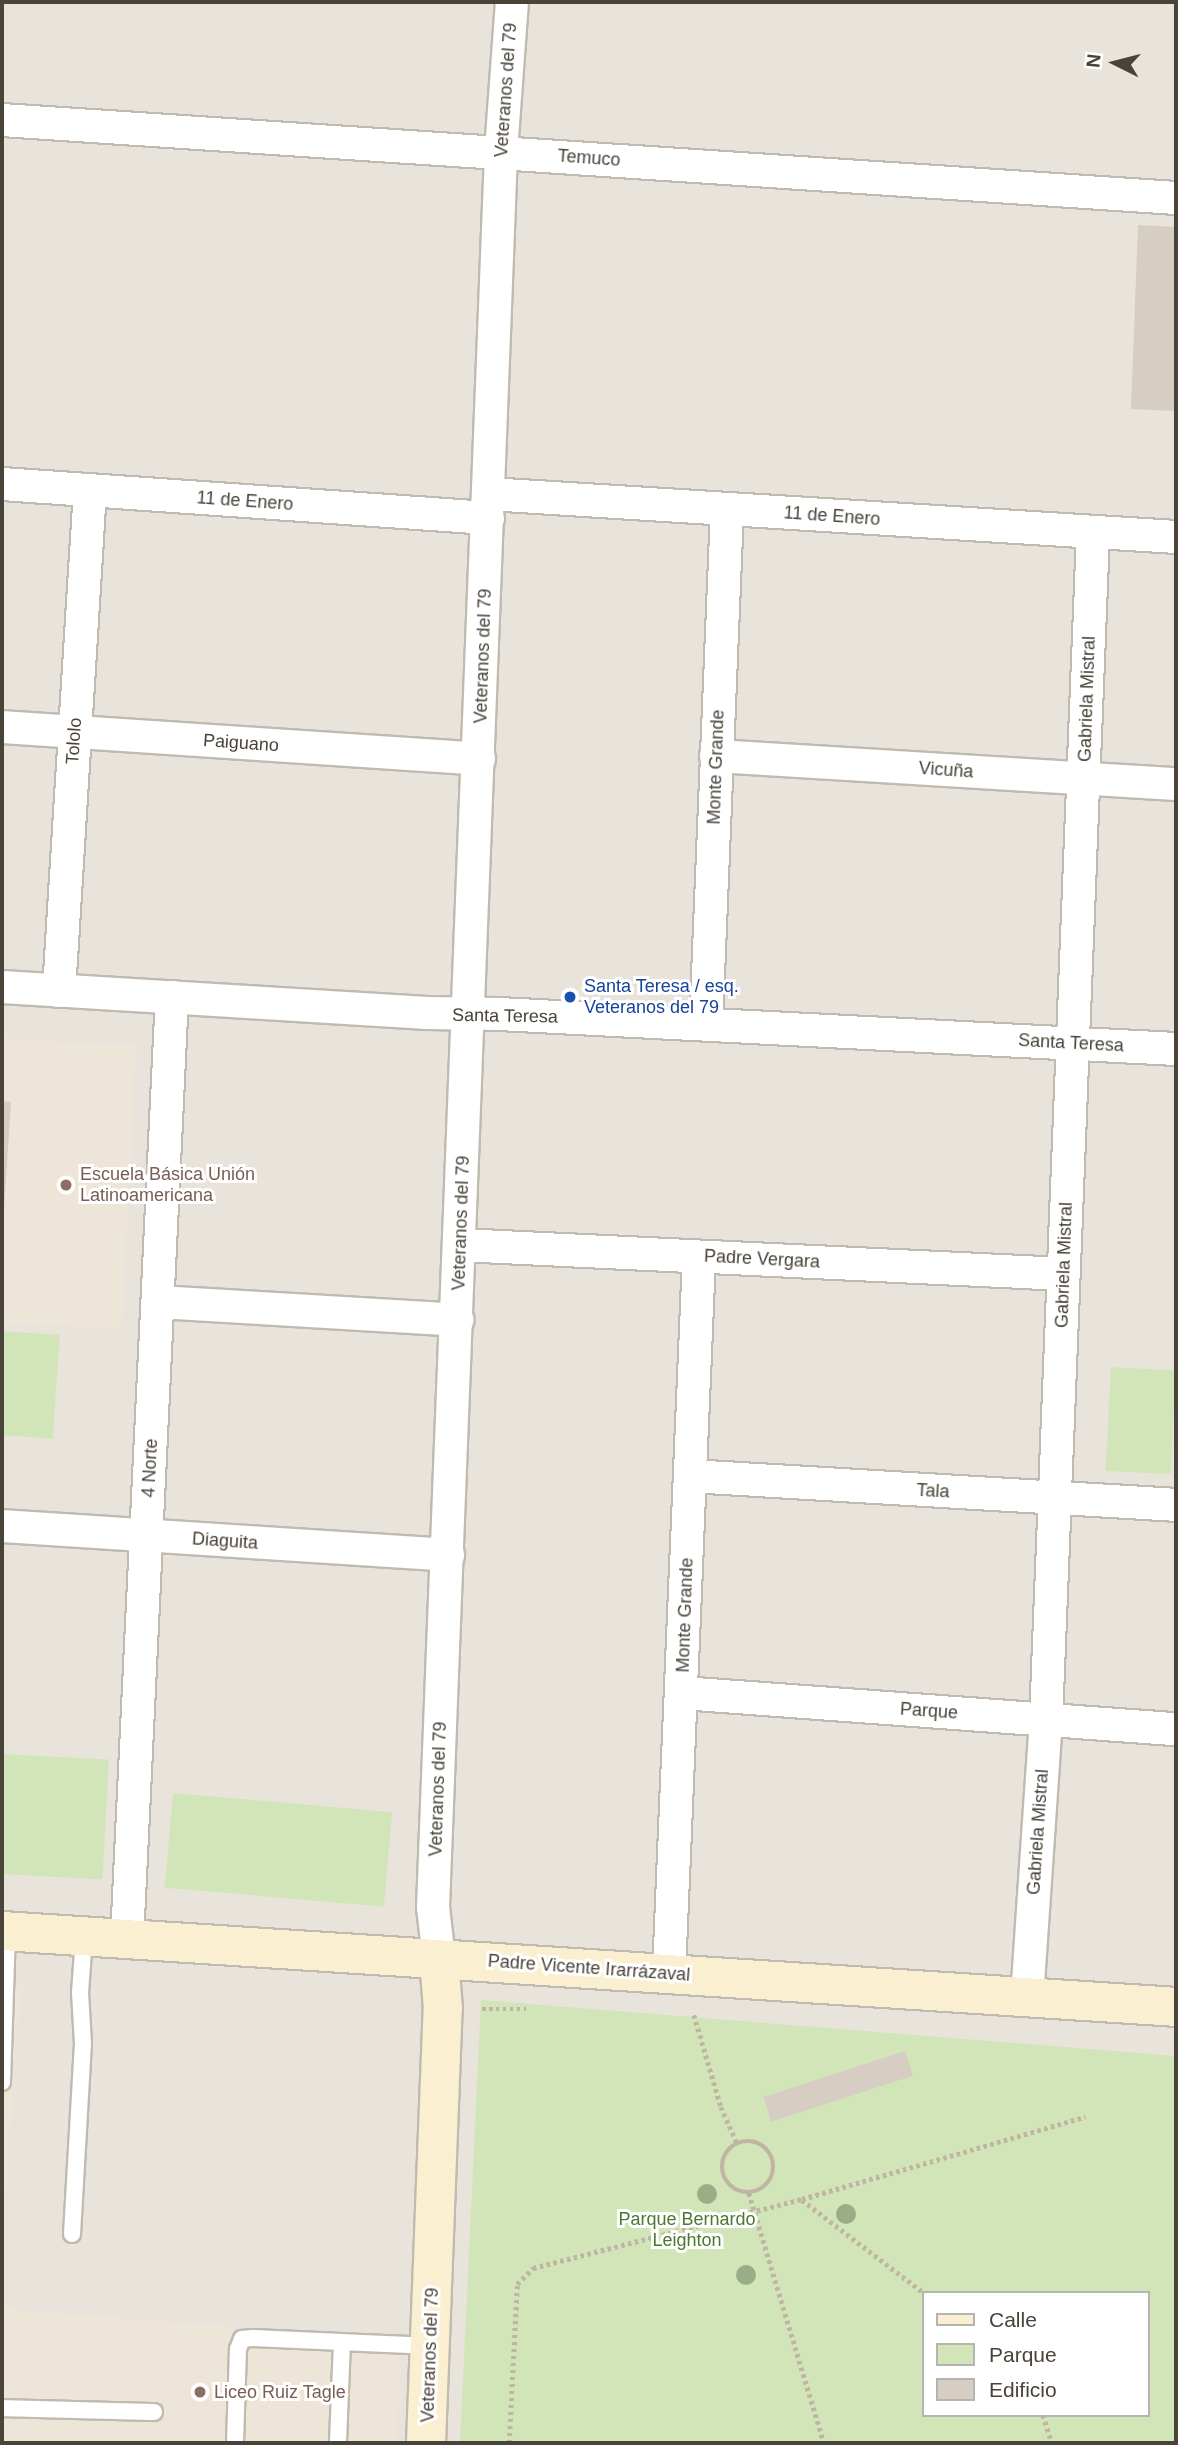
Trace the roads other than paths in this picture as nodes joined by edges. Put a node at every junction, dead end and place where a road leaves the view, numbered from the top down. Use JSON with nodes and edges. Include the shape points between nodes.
{"nodes":[{"id":1,"x":512,"y":2,"type":"edge"},
{"id":2,"x":2,"y":120,"type":"edge"},
{"id":3,"x":501,"y":152,"type":"junction"},
{"id":4,"x":1176,"y":198,"type":"edge"},
{"id":5,"x":2,"y":484,"type":"edge"},
{"id":6,"x":90,"y":490,"type":"junction"},
{"id":7,"x":488,"y":506,"type":"junction"},
{"id":8,"x":727,"y":509,"type":"junction"},
{"id":9,"x":1093,"y":532,"type":"junction"},
{"id":10,"x":1176,"y":537,"type":"edge"},
{"id":11,"x":2,"y":726,"type":"edge"},
{"id":12,"x":75,"y":732,"type":"junction"},
{"id":13,"x":716,"y":756,"type":"junction"},
{"id":14,"x":479,"y":759,"type":"junction"},
{"id":15,"x":1084,"y":778,"type":"junction"},
{"id":16,"x":1176,"y":784,"type":"edge"},
{"id":17,"x":2,"y":987,"type":"edge"},
{"id":18,"x":59,"y":991,"type":"junction"},
{"id":19,"x":172,"y":998,"type":"junction"},
{"id":20,"x":469,"y":1016,"type":"junction"},
{"id":21,"x":706,"y":1024,"type":"junction"},
{"id":22,"x":1073,"y":1044,"type":"junction"},
{"id":23,"x":1176,"y":1049,"type":"edge"},
{"id":24,"x":460,"y":1245,"type":"junction"},
{"id":25,"x":699,"y":1256,"type":"junction"},
{"id":26,"x":1063,"y":1274,"type":"junction"},
{"id":27,"x":158,"y":1302,"type":"junction"},
{"id":28,"x":457,"y":1320,"type":"junction"},
{"id":29,"x":690,"y":1476,"type":"junction"},
{"id":30,"x":1055,"y":1498,"type":"junction"},
{"id":31,"x":1176,"y":1505,"type":"edge"},
{"id":32,"x":2,"y":1526,"type":"edge"},
{"id":33,"x":147,"y":1536,"type":"junction"},
{"id":34,"x":448,"y":1555,"type":"junction"},
{"id":35,"x":682,"y":1693,"type":"junction"},
{"id":36,"x":1046,"y":1720,"type":"junction"},
{"id":37,"x":1176,"y":1729,"type":"edge"},
{"id":38,"x":4,"y":1931,"type":"edge"},
{"id":39,"x":84,"y":1937,"type":"junction"},
{"id":40,"x":127,"y":1939,"type":"junction"},
{"id":41,"x":439,"y":1959,"type":"junction"},
{"id":42,"x":668,"y":1973,"type":"junction"},
{"id":43,"x":1027,"y":1998,"type":"junction"},
{"id":44,"x":1176,"y":2007,"type":"edge"},
{"id":45,"x":2,"y":2082,"type":"edge"},
{"id":46,"x":72,"y":2234,"type":"dead end"},
{"id":47,"x":342,"y":2342,"type":"junction"},
{"id":48,"x":430,"y":2346,"type":"junction"},
{"id":49,"x":2,"y":2408,"type":"edge"},
{"id":50,"x":154,"y":2412,"type":"dead end"},
{"id":51,"x":235,"y":2443,"type":"edge"},
{"id":52,"x":338,"y":2443,"type":"edge"},
{"id":53,"x":426,"y":2443,"type":"edge"}],
"edges":[{"from":1,"to":3,"type":"street","name":"Veteranos del 79"},
{"from":2,"to":3,"type":"street","name":"Temuco"},
{"from":3,"to":4,"type":"street","name":"Temuco"},
{"from":3,"to":7,"type":"street","name":"Veteranos del 79"},
{"from":5,"to":6,"type":"street","name":"11 de Enero"},
{"from":6,"to":7,"type":"street","name":"11 de Enero"},
{"from":6,"to":12,"type":"street","name":"Tololo"},
{"from":7,"to":8,"type":"street","name":"11 de Enero"},
{"from":7,"to":14,"type":"street","name":"Veteranos del 79"},
{"from":8,"to":9,"type":"street","name":"11 de Enero"},
{"from":8,"to":13,"type":"street","name":"Monte Grande"},
{"from":9,"to":10,"type":"street","name":"11 de Enero"},
{"from":9,"to":15,"type":"street","name":"Gabriela Mistral"},
{"from":11,"to":12,"type":"street","name":"Paiguano"},
{"from":12,"to":14,"type":"street","name":"Paiguano"},
{"from":12,"to":18,"type":"street","name":"Tololo"},
{"from":13,"to":15,"type":"street","name":"Vicuña"},
{"from":13,"to":21,"type":"street","name":"Monte Grande"},
{"from":14,"to":20,"type":"street","name":"Veteranos del 79"},
{"from":15,"to":16,"type":"street","name":"Vicuña"},
{"from":15,"to":22,"type":"street","name":"Gabriela Mistral"},
{"from":17,"to":18,"type":"street","name":"Santa Teresa"},
{"from":18,"to":19,"type":"street","name":"Santa Teresa"},
{"from":19,"to":20,"type":"street","name":"Santa Teresa"},
{"from":19,"to":27,"type":"street","name":"4 Norte"},
{"from":20,"to":21,"type":"street","name":"Santa Teresa"},
{"from":20,"to":24,"type":"street","name":"Veteranos del 79"},
{"from":21,"to":22,"type":"street","name":"Santa Teresa"},
{"from":22,"to":23,"type":"street","name":"Santa Teresa"},
{"from":22,"to":26,"type":"street","name":"Gabriela Mistral"},
{"from":24,"to":25,"type":"street","name":"Padre Vergara"},
{"from":24,"to":28,"type":"street","name":"Veteranos del 79"},
{"from":25,"to":26,"type":"street","name":"Padre Vergara"},
{"from":25,"to":29,"type":"street","name":"Monte Grande"},
{"from":26,"to":30,"type":"street","name":"Gabriela Mistral"},
{"from":27,"to":28,"type":"street"},
{"from":27,"to":33,"type":"street","name":"4 Norte"},
{"from":28,"to":34,"type":"street","name":"Veteranos del 79"},
{"from":29,"to":30,"type":"street","name":"Tala"},
{"from":29,"to":35,"type":"street","name":"Monte Grande"},
{"from":30,"to":31,"type":"street","name":"Tala"},
{"from":30,"to":36,"type":"street","name":"Gabriela Mistral"},
{"from":32,"to":33,"type":"street","name":"Diaguita"},
{"from":33,"to":34,"type":"street","name":"Diaguita"},
{"from":33,"to":40,"type":"street","name":"4 Norte"},
{"from":34,"to":41,"type":"street","name":"Veteranos del 79","via":[[433,1907]]},
{"from":35,"to":36,"type":"street","name":"Parque"},
{"from":35,"to":42,"type":"street","name":"Monte Grande"},
{"from":36,"to":37,"type":"street","name":"Parque"},
{"from":36,"to":43,"type":"street","name":"Gabriela Mistral"},
{"from":38,"to":39,"type":"street","name":"Padre Vicente Irarrázaval"},
{"from":38,"to":45,"type":"lane"},
{"from":39,"to":40,"type":"street","name":"Padre Vicente Irarrázaval"},
{"from":39,"to":46,"type":"lane"},
{"from":40,"to":41,"type":"street","name":"Padre Vicente Irarrázaval"},
{"from":41,"to":42,"type":"street","name":"Padre Vicente Irarrázaval"},
{"from":41,"to":48,"type":"street","name":"Veteranos del 79","via":[[443,2009]]},
{"from":42,"to":43,"type":"street","name":"Padre Vicente Irarrázaval"},
{"from":43,"to":44,"type":"street","name":"Padre Vicente Irarrázaval"},
{"from":47,"to":48,"type":"lane"},
{"from":47,"to":51,"type":"lane","via":[[242,2339]]},
{"from":47,"to":52,"type":"lane"},
{"from":48,"to":53,"type":"street","name":"Veteranos del 79"},
{"from":49,"to":50,"type":"lane"}]}
